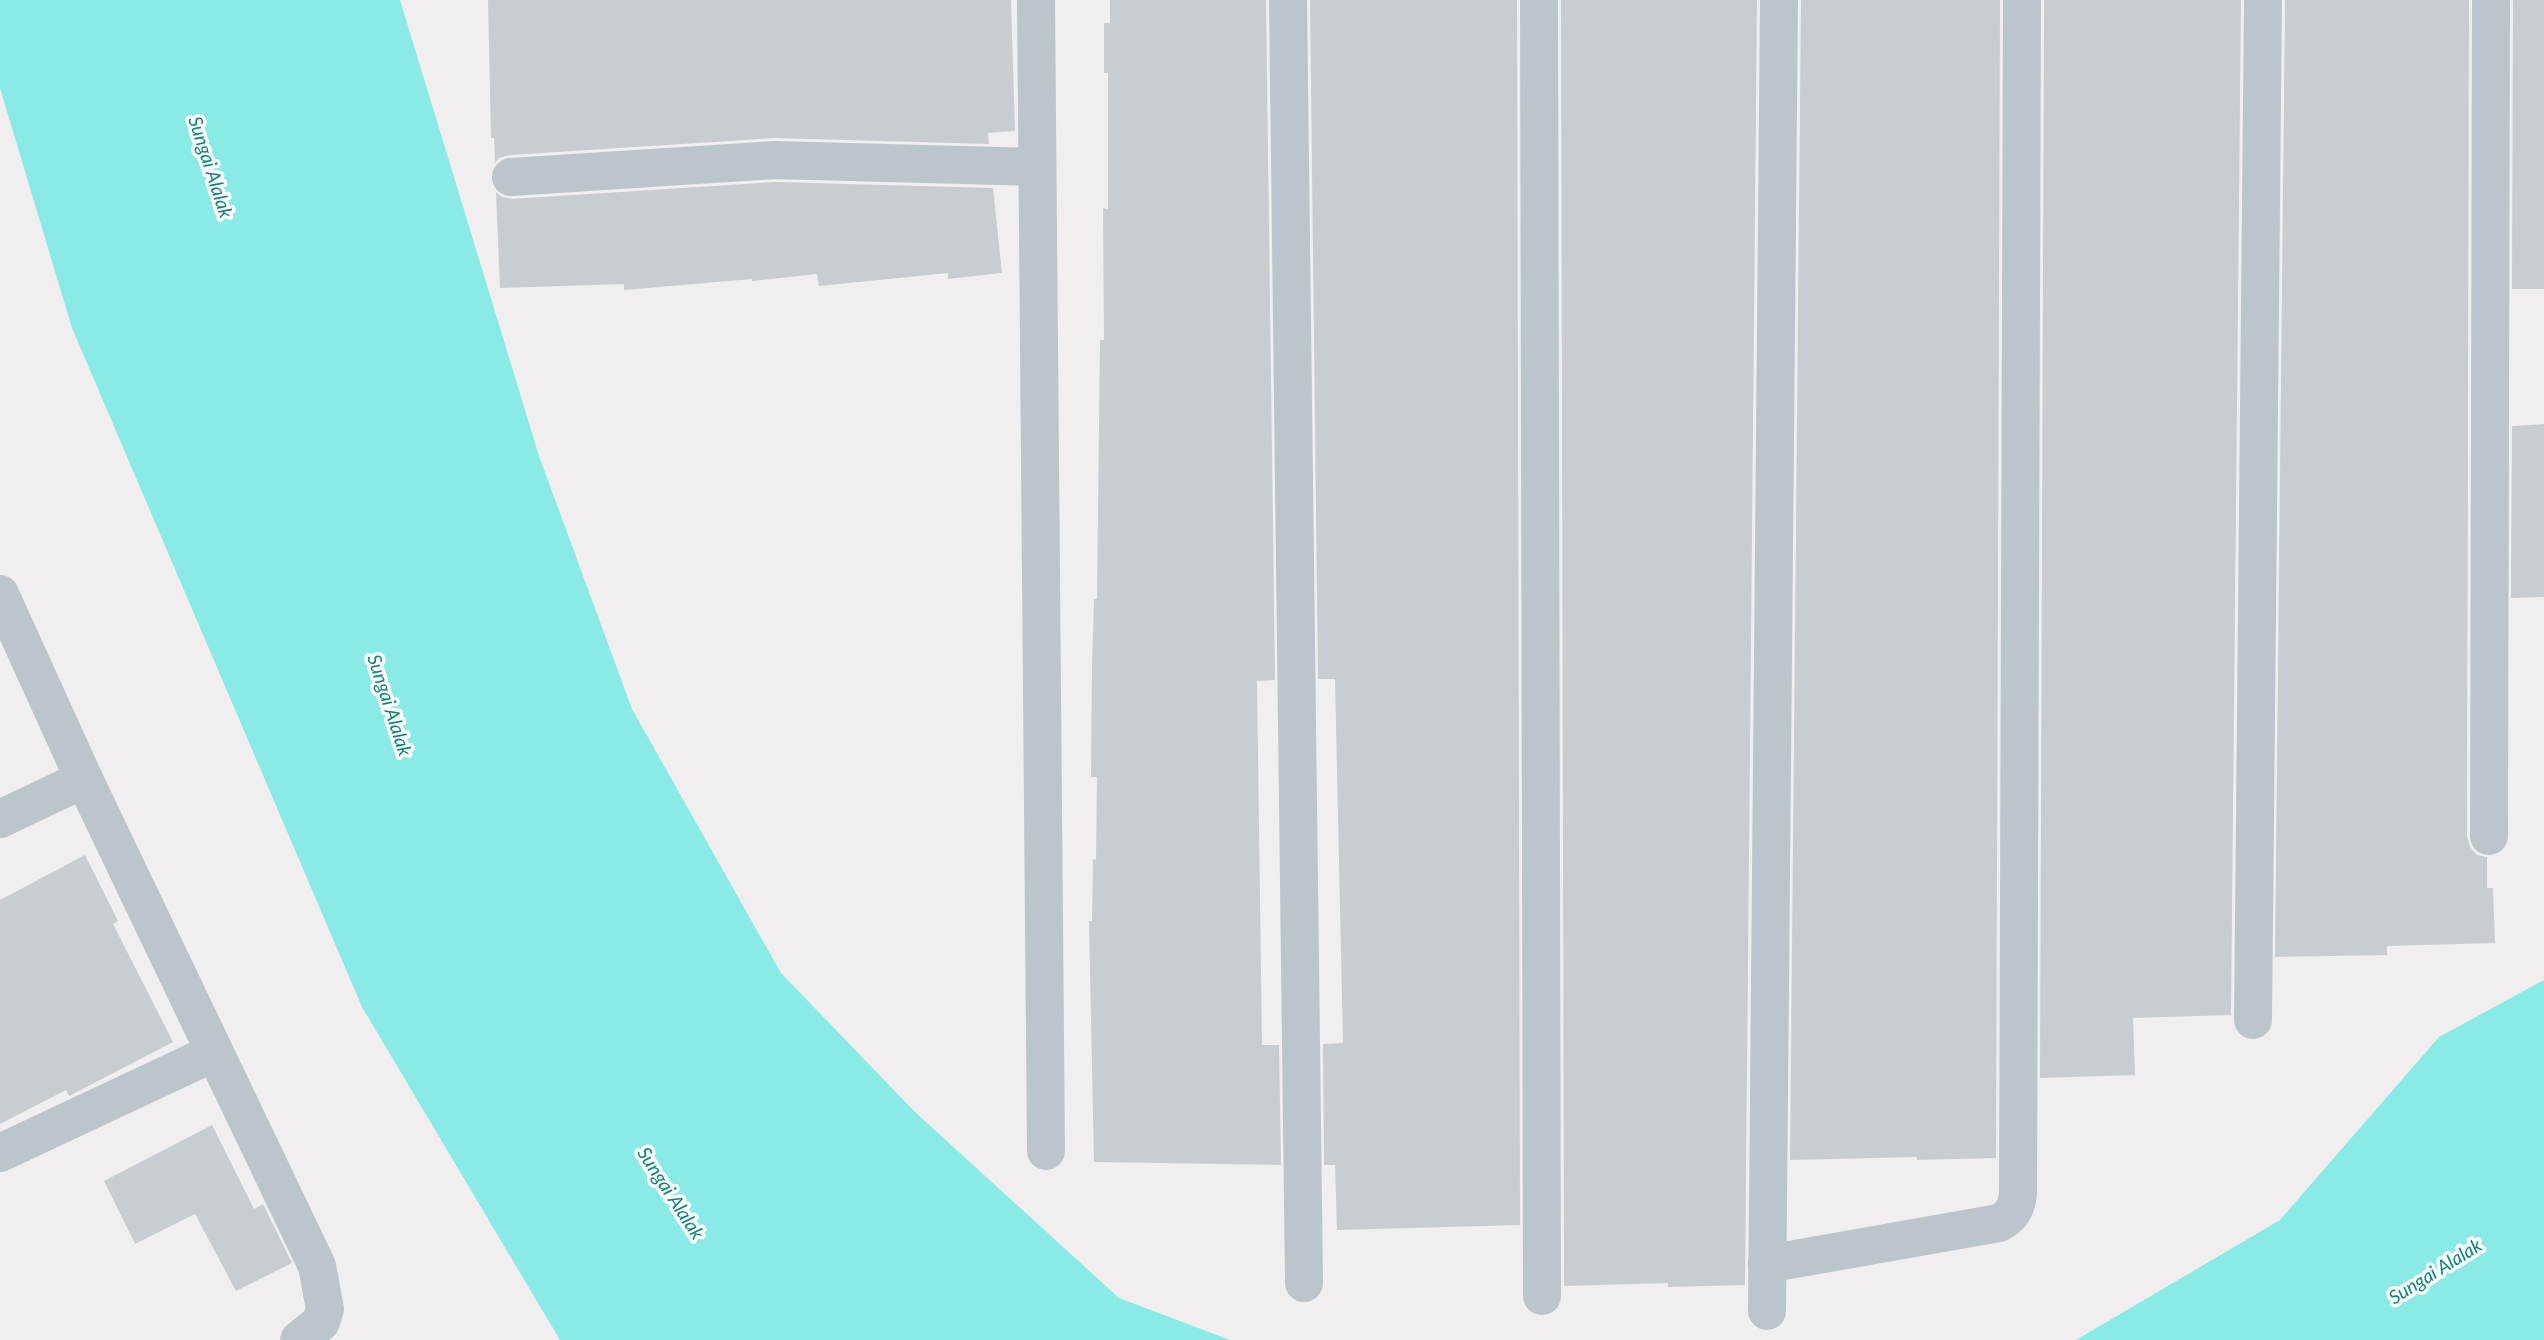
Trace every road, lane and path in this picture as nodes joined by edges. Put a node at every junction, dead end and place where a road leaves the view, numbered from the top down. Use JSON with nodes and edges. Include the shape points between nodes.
{"nodes":[{"id":1,"x":1036,"y":0,"type":"edge"},
{"id":2,"x":1288,"y":0,"type":"edge"},
{"id":3,"x":1539,"y":0,"type":"edge"},
{"id":4,"x":1779,"y":0,"type":"edge"},
{"id":5,"x":2022,"y":0,"type":"edge"},
{"id":6,"x":2263,"y":0,"type":"edge"},
{"id":7,"x":2491,"y":0,"type":"edge"},
{"id":8,"x":1036,"y":167,"type":"junction"},
{"id":9,"x":511,"y":177,"type":"dead end"},
{"id":10,"x":0,"y":594,"type":"edge"},
{"id":11,"x":84,"y":779,"type":"junction"},
{"id":12,"x":0,"y":819,"type":"edge"},
{"id":13,"x":2489,"y":836,"type":"dead end"},
{"id":14,"x":2253,"y":1020,"type":"dead end"},
{"id":15,"x":213,"y":1053,"type":"junction"},
{"id":16,"x":1046,"y":1151,"type":"dead end"},
{"id":17,"x":0,"y":1153,"type":"edge"},
{"id":18,"x":1767,"y":1264,"type":"junction"},
{"id":19,"x":1304,"y":1283,"type":"dead end"},
{"id":20,"x":1542,"y":1296,"type":"dead end"},
{"id":21,"x":1767,"y":1311,"type":"dead end"},
{"id":22,"x":299,"y":1340,"type":"edge"}],
"edges":[{"from":1,"to":8,"type":"street"},
{"from":2,"to":19,"type":"street"},
{"from":3,"to":20,"type":"street"},
{"from":4,"to":18,"type":"street"},
{"from":5,"to":18,"type":"street","via":[[2016,1207],[1999,1223]]},
{"from":6,"to":14,"type":"street"},
{"from":7,"to":13,"type":"street"},
{"from":8,"to":9,"type":"street","via":[[775,160]]},
{"from":8,"to":16,"type":"street"},
{"from":10,"to":11,"type":"street"},
{"from":11,"to":12,"type":"street"},
{"from":11,"to":15,"type":"street"},
{"from":15,"to":17,"type":"street"},
{"from":15,"to":22,"type":"street","via":[[317,1266],[325,1309],[321,1322]]},
{"from":18,"to":21,"type":"street"}]}
